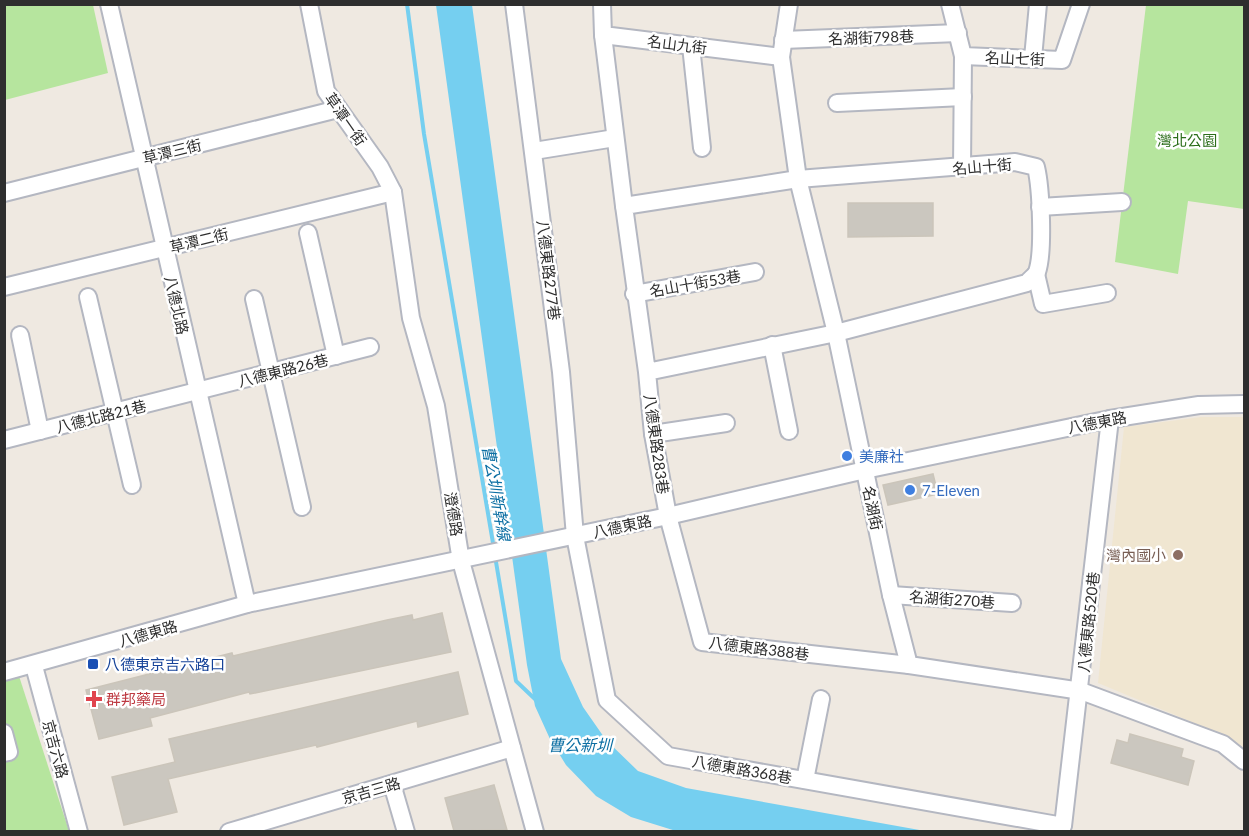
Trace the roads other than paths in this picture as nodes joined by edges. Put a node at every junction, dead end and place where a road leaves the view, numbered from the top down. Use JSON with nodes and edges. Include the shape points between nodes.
{"nodes":[{"id":1,"x":109,"y":4,"type":"edge"},
{"id":2,"x":309,"y":4,"type":"edge"},
{"id":3,"x":514,"y":4,"type":"edge"},
{"id":4,"x":602,"y":4,"type":"edge"},
{"id":5,"x":789,"y":4,"type":"edge"},
{"id":6,"x":950,"y":4,"type":"edge"},
{"id":7,"x":1038,"y":4,"type":"edge"},
{"id":8,"x":1081,"y":4,"type":"edge"},
{"id":9,"x":958,"y":33,"type":"junction"},
{"id":10,"x":603,"y":35,"type":"junction"},
{"id":11,"x":783,"y":40,"type":"junction"},
{"id":12,"x":691,"y":46,"type":"junction"},
{"id":13,"x":963,"y":56,"type":"junction"},
{"id":14,"x":781,"y":57,"type":"junction"},
{"id":15,"x":1033,"y":58,"type":"junction"},
{"id":16,"x":963,"y":98,"type":"junction"},
{"id":17,"x":837,"y":103,"type":"dead end"},
{"id":18,"x":338,"y":109,"type":"junction"},
{"id":19,"x":615,"y":138,"type":"junction"},
{"id":20,"x":702,"y":148,"type":"dead end"},
{"id":21,"x":534,"y":152,"type":"junction"},
{"id":22,"x":143,"y":158,"type":"junction"},
{"id":23,"x":962,"y":168,"type":"junction"},
{"id":24,"x":798,"y":179,"type":"junction"},
{"id":25,"x":393,"y":192,"type":"junction"},
{"id":26,"x":4,"y":193,"type":"edge"},
{"id":27,"x":1122,"y":202,"type":"dead end"},
{"id":28,"x":624,"y":206,"type":"junction"},
{"id":29,"x":1040,"y":207,"type":"junction"},
{"id":30,"x":308,"y":233,"type":"dead end"},
{"id":31,"x":165,"y":248,"type":"junction"},
{"id":32,"x":755,"y":272,"type":"dead end"},
{"id":33,"x":1036,"y":274,"type":"junction"},
{"id":34,"x":4,"y":287,"type":"edge"},
{"id":35,"x":1107,"y":292,"type":"dead end"},
{"id":36,"x":634,"y":294,"type":"junction"},
{"id":37,"x":88,"y":297,"type":"dead end"},
{"id":38,"x":254,"y":299,"type":"dead end"},
{"id":39,"x":836,"y":333,"type":"junction"},
{"id":40,"x":20,"y":335,"type":"dead end"},
{"id":41,"x":772,"y":345,"type":"junction"},
{"id":42,"x":370,"y":347,"type":"dead end"},
{"id":43,"x":336,"y":356,"type":"junction"},
{"id":44,"x":647,"y":372,"type":"junction"},
{"id":45,"x":271,"y":373,"type":"junction"},
{"id":46,"x":197,"y":392,"type":"junction"},
{"id":47,"x":1245,"y":404,"type":"edge"},
{"id":48,"x":116,"y":412,"type":"junction"},
{"id":49,"x":1110,"y":419,"type":"junction"},
{"id":50,"x":726,"y":423,"type":"dead end"},
{"id":51,"x":40,"y":431,"type":"junction"},
{"id":52,"x":789,"y":431,"type":"dead end"},
{"id":53,"x":653,"y":434,"type":"junction"},
{"id":54,"x":4,"y":440,"type":"edge"},
{"id":55,"x":865,"y":470,"type":"junction"},
{"id":56,"x":132,"y":485,"type":"dead end"},
{"id":57,"x":302,"y":507,"type":"dead end"},
{"id":58,"x":668,"y":516,"type":"junction"},
{"id":59,"x":575,"y":536,"type":"junction"},
{"id":60,"x":461,"y":561,"type":"junction"},
{"id":61,"x":891,"y":595,"type":"junction"},
{"id":62,"x":1012,"y":603,"type":"dead end"},
{"id":63,"x":247,"y":604,"type":"junction"},
{"id":64,"x":909,"y":665,"type":"junction"},
{"id":65,"x":33,"y":666,"type":"junction"},
{"id":66,"x":4,"y":672,"type":"edge"},
{"id":67,"x":1081,"y":691,"type":"junction"},
{"id":68,"x":821,"y":699,"type":"dead end"},
{"id":69,"x":4,"y":733,"type":"edge"},
{"id":70,"x":512,"y":748,"type":"junction"},
{"id":71,"x":4,"y":753,"type":"edge"},
{"id":72,"x":1245,"y":761,"type":"edge"},
{"id":73,"x":805,"y":780,"type":"junction"},
{"id":74,"x":392,"y":784,"type":"junction"},
{"id":75,"x":1063,"y":826,"type":"joint"},
{"id":76,"x":79,"y":831,"type":"edge"},
{"id":77,"x":230,"y":831,"type":"edge"},
{"id":78,"x":406,"y":831,"type":"edge"},
{"id":79,"x":535,"y":831,"type":"edge"}],
"edges":[{"from":1,"to":22,"type":"street","name":"八德北路"},
{"from":2,"to":18,"type":"street","name":"草潭一街","via":[[321,76]]},
{"from":3,"to":21,"type":"street","name":"八德東路277巷"},
{"from":4,"to":10,"type":"street"},
{"from":5,"to":11,"type":"street","name":"名湖街"},
{"from":6,"to":9,"type":"street","name":"名山七街"},
{"from":7,"to":15,"type":"street"},
{"from":8,"to":15,"type":"street","name":"名山七街","via":[[1062,60]]},
{"from":9,"to":11,"type":"street","name":"名湖街798巷"},
{"from":9,"to":13,"type":"street","name":"名山七街"},
{"from":10,"to":12,"type":"street","name":"名山九街"},
{"from":10,"to":19,"type":"street"},
{"from":11,"to":14,"type":"street","name":"名湖街"},
{"from":12,"to":14,"type":"street","name":"名山九街"},
{"from":12,"to":20,"type":"street"},
{"from":13,"to":15,"type":"street","name":"名山七街"},
{"from":13,"to":16,"type":"street"},
{"from":14,"to":24,"type":"street","name":"名湖街"},
{"from":16,"to":17,"type":"street"},
{"from":16,"to":23,"type":"street"},
{"from":18,"to":22,"type":"street","name":"草潭三街"},
{"from":18,"to":25,"type":"street","name":"草潭一街"},
{"from":19,"to":21,"type":"street"},
{"from":19,"to":28,"type":"street"},
{"from":21,"to":59,"type":"street","name":"八德東路277巷","via":[[561,372]]},
{"from":22,"to":26,"type":"street","name":"草潭三街"},
{"from":22,"to":31,"type":"street","name":"八德北路"},
{"from":23,"to":24,"type":"street","name":"名山十街"},
{"from":23,"to":29,"type":"street","name":"名山十街","via":[[1015,162],[1036,167]]},
{"from":24,"to":28,"type":"street","name":"名山十街"},
{"from":24,"to":39,"type":"street","name":"名湖街"},
{"from":25,"to":31,"type":"street","name":"草潭二街"},
{"from":25,"to":60,"type":"street","name":"澄德路","via":[[411,318],[436,406]]},
{"from":27,"to":29,"type":"street"},
{"from":28,"to":36,"type":"street"},
{"from":29,"to":33,"type":"street","name":"名山十街"},
{"from":30,"to":43,"type":"street"},
{"from":31,"to":34,"type":"street","name":"草潭二街"},
{"from":31,"to":46,"type":"street","name":"八德北路"},
{"from":32,"to":36,"type":"street","name":"名山十街53巷"},
{"from":33,"to":35,"type":"street","name":"名山十街","via":[[1043,304]]},
{"from":33,"to":39,"type":"street","via":[[1027,283]]},
{"from":36,"to":44,"type":"street"},
{"from":37,"to":48,"type":"street"},
{"from":38,"to":45,"type":"street"},
{"from":39,"to":41,"type":"street"},
{"from":39,"to":55,"type":"street","name":"名湖街"},
{"from":40,"to":51,"type":"street"},
{"from":41,"to":44,"type":"street"},
{"from":41,"to":52,"type":"street"},
{"from":42,"to":43,"type":"street","name":"八德東路26巷"},
{"from":43,"to":45,"type":"street","name":"八德東路26巷"},
{"from":44,"to":53,"type":"street","name":"八德東路283巷"},
{"from":45,"to":46,"type":"street","name":"八德東路26巷"},
{"from":45,"to":57,"type":"street"},
{"from":46,"to":48,"type":"street","name":"八德北路21巷"},
{"from":46,"to":63,"type":"street","name":"八德北路"},
{"from":47,"to":49,"type":"street","name":"八德東路","via":[[1199,405]]},
{"from":48,"to":51,"type":"street","name":"八德北路21巷"},
{"from":48,"to":56,"type":"street"},
{"from":49,"to":55,"type":"street","name":"八德東路"},
{"from":49,"to":67,"type":"street","name":"八德東路520巷"},
{"from":50,"to":53,"type":"street"},
{"from":51,"to":54,"type":"street","name":"八德北路21巷"},
{"from":53,"to":58,"type":"street","name":"八德東路283巷"},
{"from":55,"to":58,"type":"street","name":"八德東路"},
{"from":55,"to":61,"type":"street","name":"名湖街"},
{"from":58,"to":59,"type":"street","name":"八德東路"},
{"from":58,"to":64,"type":"street","name":"八德東路388巷","via":[[702,642]]},
{"from":59,"to":60,"type":"street","name":"八德東路"},
{"from":59,"to":73,"type":"street","name":"八德東路368巷","via":[[607,700],[668,756]]},
{"from":60,"to":63,"type":"street","name":"八德東路"},
{"from":60,"to":70,"type":"street","name":"澄德路"},
{"from":61,"to":62,"type":"street","name":"名湖街270巷"},
{"from":61,"to":64,"type":"street","name":"名湖街"},
{"from":63,"to":65,"type":"street","name":"八德東路"},
{"from":64,"to":67,"type":"street"},
{"from":65,"to":66,"type":"street","name":"八德東路"},
{"from":65,"to":76,"type":"street","name":"京吉六路"},
{"from":67,"to":72,"type":"street","via":[[1223,744]]},
{"from":67,"to":75,"type":"street","name":"八德東路520巷"},
{"from":68,"to":73,"type":"street"},
{"from":69,"to":71,"type":"street","via":[[9,752]]},
{"from":70,"to":74,"type":"street","name":"京吉三路"},
{"from":70,"to":79,"type":"street","name":"澄德路"},
{"from":73,"to":75,"type":"street","name":"八德東路368巷"},
{"from":74,"to":77,"type":"street","name":"京吉三路"},
{"from":74,"to":78,"type":"street"}]}
